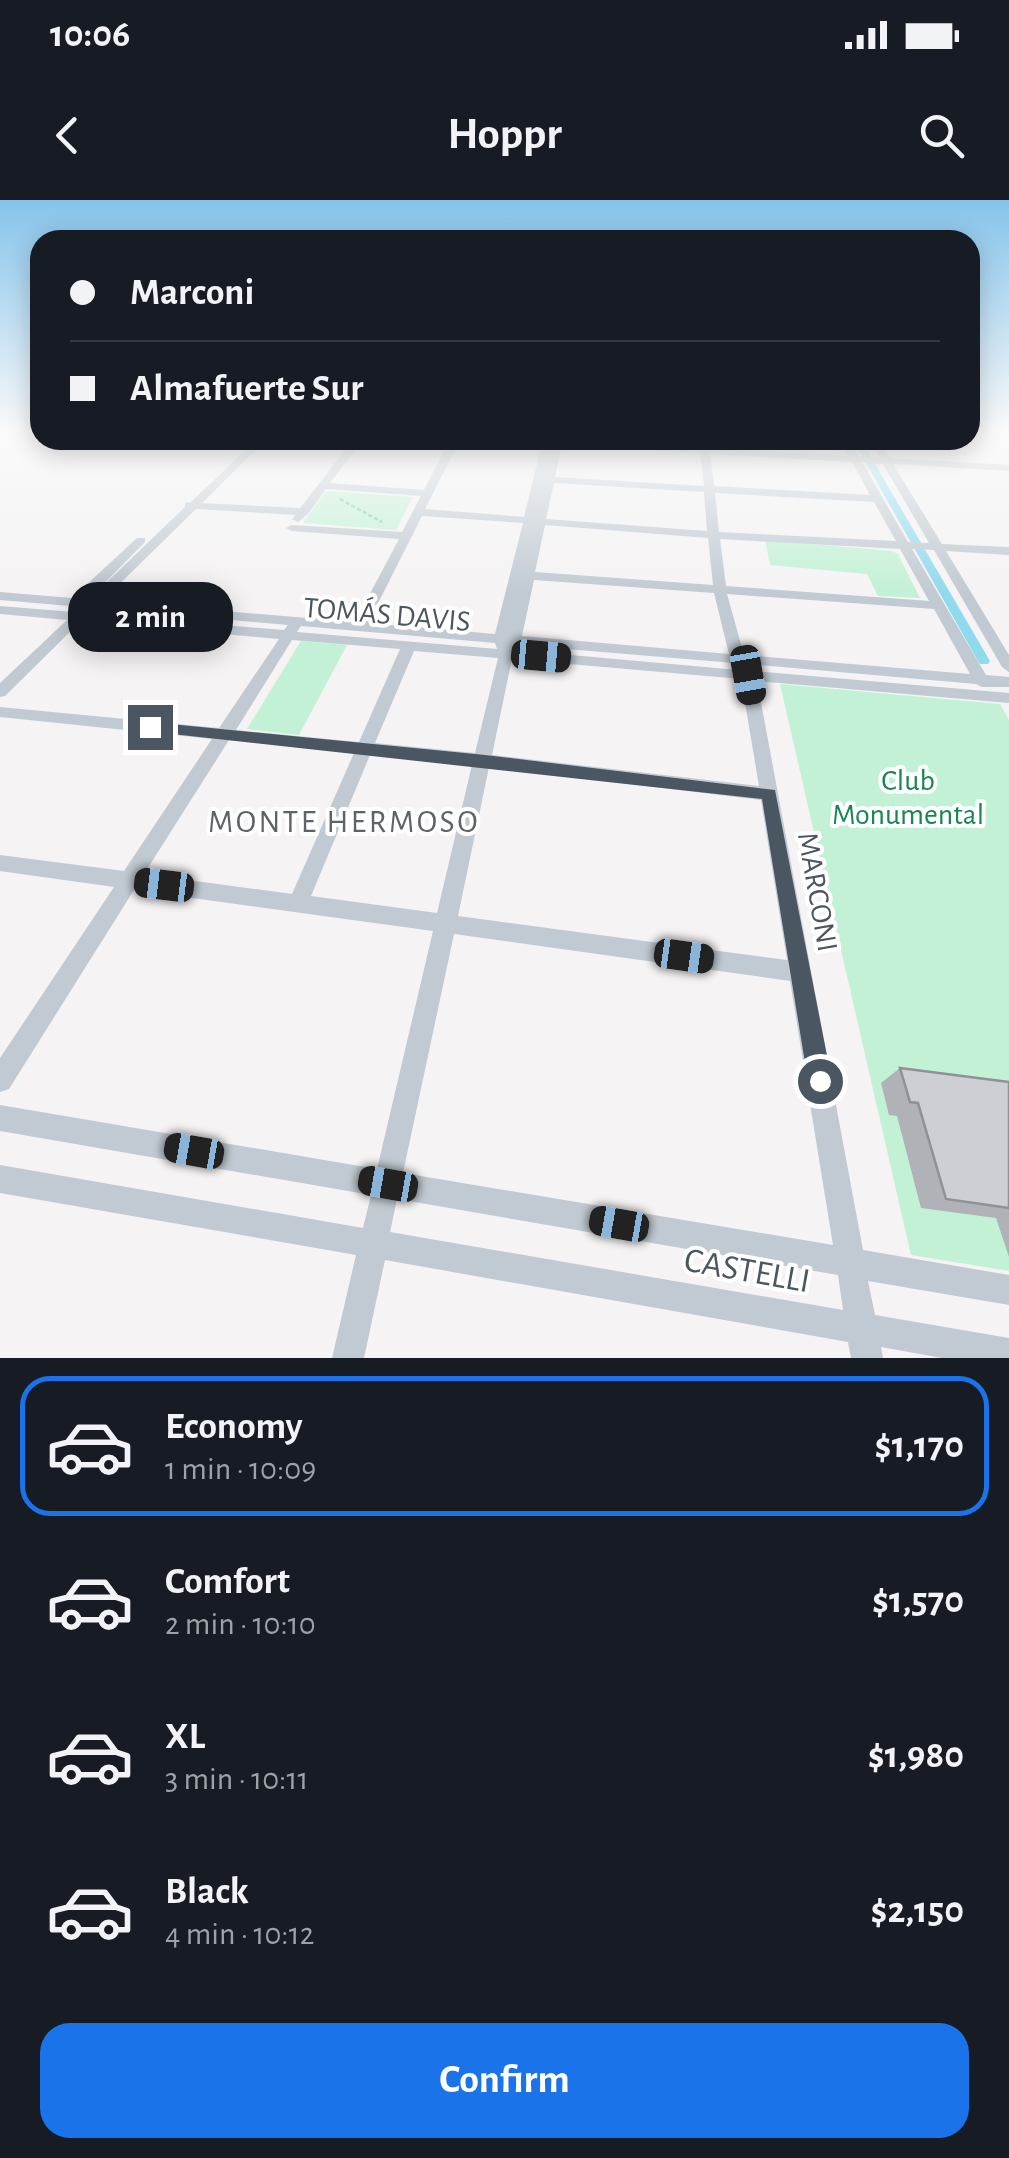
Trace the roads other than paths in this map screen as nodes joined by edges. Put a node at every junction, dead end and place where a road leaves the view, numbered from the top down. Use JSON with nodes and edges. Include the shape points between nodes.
{"nodes":[{"id":1,"x":206,"y":484,"type":"edge"},
{"id":2,"x":210,"y":484,"type":"edge"},
{"id":3,"x":327,"y":484,"type":"edge"},
{"id":4,"x":433,"y":484,"type":"edge"},
{"id":5,"x":542,"y":484,"type":"edge"},
{"id":6,"x":628,"y":484,"type":"edge"},
{"id":7,"x":710,"y":484,"type":"edge"},
{"id":8,"x":870,"y":484,"type":"edge"},
{"id":9,"x":895,"y":484,"type":"edge"},
{"id":10,"x":324,"y":489,"type":"junction"},
{"id":11,"x":711,"y":489,"type":"junction"},
{"id":12,"x":428,"y":493,"type":"junction"},
{"id":13,"x":877,"y":499,"type":"junction"},
{"id":14,"x":191,"y":500,"type":"junction"},
{"id":15,"x":306,"y":508,"type":"junction"},
{"id":16,"x":417,"y":515,"type":"junction"},
{"id":17,"x":531,"y":522,"type":"junction"},
{"id":18,"x":401,"y":533,"type":"junction"},
{"id":19,"x":715,"y":535,"type":"junction"},
{"id":20,"x":909,"y":547,"type":"junction"},
{"id":21,"x":934,"y":548,"type":"junction"},
{"id":22,"x":1009,"y":552,"type":"edge"},
{"id":23,"x":522,"y":575,"type":"junction"},
{"id":24,"x":722,"y":591,"type":"junction"},
{"id":25,"x":0,"y":596,"type":"edge"},
{"id":26,"x":94,"y":604,"type":"junction"},
{"id":27,"x":936,"y":605,"type":"junction"},
{"id":28,"x":78,"y":609,"type":"junction"},
{"id":29,"x":0,"y":610,"type":"edge"},
{"id":30,"x":360,"y":626,"type":"junction"},
{"id":31,"x":293,"y":628,"type":"junction"},
{"id":32,"x":507,"y":644,"type":"junction"},
{"id":33,"x":409,"y":645,"type":"junction"},
{"id":34,"x":741,"y":667,"type":"junction"},
{"id":35,"x":1009,"y":667,"type":"edge"},
{"id":36,"x":978,"y":680,"type":"junction"},
{"id":37,"x":1009,"y":682,"type":"edge"},
{"id":38,"x":0,"y":692,"type":"edge"},
{"id":39,"x":1009,"y":698,"type":"edge"},
{"id":40,"x":0,"y":712,"type":"edge"},
{"id":41,"x":225,"y":734,"type":"junction"},
{"id":42,"x":364,"y":748,"type":"junction"},
{"id":43,"x":485,"y":760,"type":"junction"},
{"id":44,"x":769,"y":794,"type":"junction"},
{"id":45,"x":0,"y":863,"type":"edge"},
{"id":46,"x":131,"y":881,"type":"junction"},
{"id":47,"x":298,"y":902,"type":"junction"},
{"id":48,"x":448,"y":924,"type":"junction"},
{"id":49,"x":801,"y":972,"type":"junction"},
{"id":50,"x":0,"y":1080,"type":"edge"},
{"id":51,"x":0,"y":1118,"type":"edge"},
{"id":52,"x":0,"y":1179,"type":"edge"},
{"id":53,"x":388,"y":1184,"type":"junction"},
{"id":54,"x":374,"y":1244,"type":"junction"},
{"id":55,"x":851,"y":1263,"type":"junction"},
{"id":56,"x":1009,"y":1290,"type":"edge"},
{"id":57,"x":865,"y":1343,"type":"edge"},
{"id":58,"x":1009,"y":1354,"type":"edge"},
{"id":59,"x":348,"y":1358,"type":"edge"}],
"edges":[{"from":1,"to":14,"type":"street"},
{"from":2,"to":14,"type":"street"},
{"from":3,"to":10,"type":"street"},
{"from":4,"to":12,"type":"street"},
{"from":5,"to":17,"type":"street"},
{"from":6,"to":11,"type":"street"},
{"from":7,"to":11,"type":"street","name":"MARCONI"},
{"from":8,"to":13,"type":"street"},
{"from":9,"to":21,"type":"street"},
{"from":10,"to":12,"type":"street"},
{"from":10,"to":15,"type":"street"},
{"from":11,"to":13,"type":"street"},
{"from":11,"to":19,"type":"street","name":"MARCONI"},
{"from":12,"to":16,"type":"street"},
{"from":13,"to":20,"type":"street"},
{"from":14,"to":15,"type":"street"},
{"from":14,"to":26,"type":"street"},
{"from":14,"to":28,"type":"street"},
{"from":15,"to":18,"type":"street","via":[[292,528]]},
{"from":16,"to":17,"type":"street"},
{"from":16,"to":18,"type":"street"},
{"from":17,"to":19,"type":"street"},
{"from":17,"to":23,"type":"street"},
{"from":18,"to":30,"type":"street"},
{"from":19,"to":20,"type":"street"},
{"from":19,"to":24,"type":"street","name":"MARCONI"},
{"from":20,"to":21,"type":"street"},
{"from":20,"to":27,"type":"street"},
{"from":21,"to":22,"type":"street"},
{"from":21,"to":35,"type":"street"},
{"from":23,"to":24,"type":"street"},
{"from":23,"to":32,"type":"street"},
{"from":24,"to":27,"type":"street"},
{"from":24,"to":34,"type":"street","name":"MARCONI"},
{"from":25,"to":28,"type":"street","name":"TOMÁS DAVIS"},
{"from":26,"to":28,"type":"street","name":"TOMÁS DAVIS"},
{"from":26,"to":31,"type":"street","name":"TOMÁS DAVIS"},
{"from":27,"to":36,"type":"street"},
{"from":28,"to":29,"type":"street","name":"TOMÁS DAVIS"},
{"from":28,"to":31,"type":"street","name":"TOMÁS DAVIS"},
{"from":28,"to":38,"type":"street"},
{"from":30,"to":31,"type":"street","name":"TOMÁS DAVIS"},
{"from":30,"to":32,"type":"street","name":"TOMÁS DAVIS"},
{"from":31,"to":33,"type":"street","name":"TOMÁS DAVIS"},
{"from":31,"to":41,"type":"street"},
{"from":32,"to":33,"type":"street","name":"TOMÁS DAVIS"},
{"from":32,"to":34,"type":"street","name":"TOMÁS DAVIS"},
{"from":32,"to":43,"type":"street"},
{"from":33,"to":42,"type":"street"},
{"from":34,"to":36,"type":"street","name":"TOMÁS DAVIS"},
{"from":34,"to":39,"type":"street","name":"TOMÁS DAVIS"},
{"from":34,"to":44,"type":"street","name":"MARCONI"},
{"from":36,"to":37,"type":"street","name":"TOMÁS DAVIS"},
{"from":36,"to":39,"type":"street"},
{"from":40,"to":41,"type":"street"},
{"from":41,"to":42,"type":"street"},
{"from":41,"to":46,"type":"street"},
{"from":42,"to":43,"type":"street"},
{"from":42,"to":47,"type":"street"},
{"from":43,"to":44,"type":"street"},
{"from":43,"to":48,"type":"street"},
{"from":44,"to":49,"type":"street","name":"MARCONI"},
{"from":45,"to":46,"type":"street"},
{"from":46,"to":47,"type":"street"},
{"from":46,"to":50,"type":"street"},
{"from":47,"to":48,"type":"street"},
{"from":48,"to":49,"type":"street"},
{"from":48,"to":53,"type":"street"},
{"from":49,"to":55,"type":"street","name":"MARCONI"},
{"from":51,"to":53,"type":"street","name":"CASTELLI"},
{"from":52,"to":54,"type":"street","name":"CASTELLI"},
{"from":53,"to":54,"type":"street"},
{"from":53,"to":55,"type":"street","name":"CASTELLI"},
{"from":54,"to":57,"type":"street","name":"CASTELLI"},
{"from":54,"to":59,"type":"street"},
{"from":55,"to":56,"type":"street","name":"CASTELLI"},
{"from":55,"to":57,"type":"street","name":"MARCONI"},
{"from":57,"to":58,"type":"street","name":"CASTELLI"}]}
